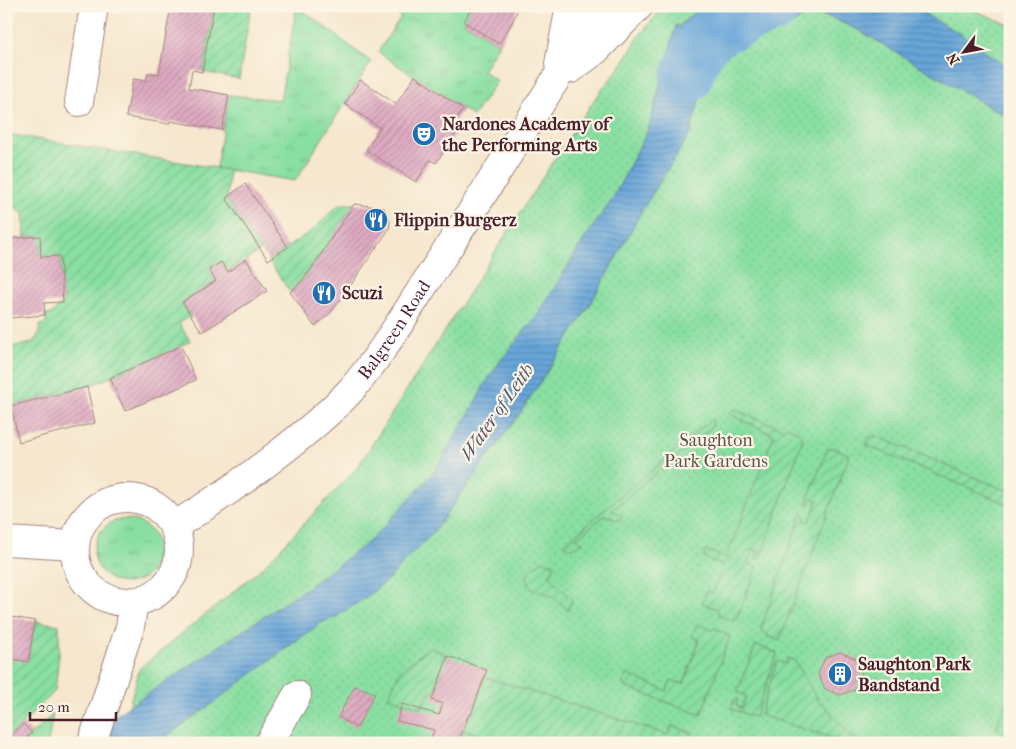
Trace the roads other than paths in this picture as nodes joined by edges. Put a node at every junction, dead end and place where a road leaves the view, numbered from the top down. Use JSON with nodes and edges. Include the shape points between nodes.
{"nodes":[{"id":1,"x":94,"y":6,"type":"edge"},
{"id":2,"x":570,"y":6,"type":"edge"},
{"id":3,"x":602,"y":6,"type":"edge"},
{"id":4,"x":639,"y":6,"type":"edge"},
{"id":5,"x":556,"y":80,"type":"junction"},
{"id":6,"x":78,"y":102,"type":"dead end"},
{"id":7,"x":174,"y":526,"type":"junction"},
{"id":8,"x":6,"y":541,"type":"edge"},
{"id":9,"x":75,"y":545,"type":"junction"},
{"id":10,"x":134,"y":602,"type":"junction"},
{"id":11,"x":297,"y":695,"type":"dead end"},
{"id":12,"x":95,"y":734,"type":"edge"},
{"id":13,"x":269,"y":743,"type":"edge"}],
"edges":[{"from":1,"to":6,"type":"street"},
{"from":2,"to":5,"type":"street","name":"Balgreen Road"},
{"from":3,"to":5,"type":"street","name":"Balgreen Road"},
{"from":4,"to":5,"type":"street","via":[[596,50]]},
{"from":5,"to":7,"type":"street","name":"Balgreen Road","via":[[478,204],[374,361],[350,391],[284,450]]},
{"from":7,"to":9,"type":"street","via":[[154,504],[124,497],[96,507],[78,531]]},
{"from":7,"to":10,"type":"street","via":[[179,539],[177,568],[160,591]]},
{"from":8,"to":9,"type":"street"},
{"from":9,"to":10,"type":"street","via":[[76,561],[91,587],[118,602]]},
{"from":10,"to":12,"type":"street","via":[[130,627]]},
{"from":11,"to":13,"type":"street"}]}
